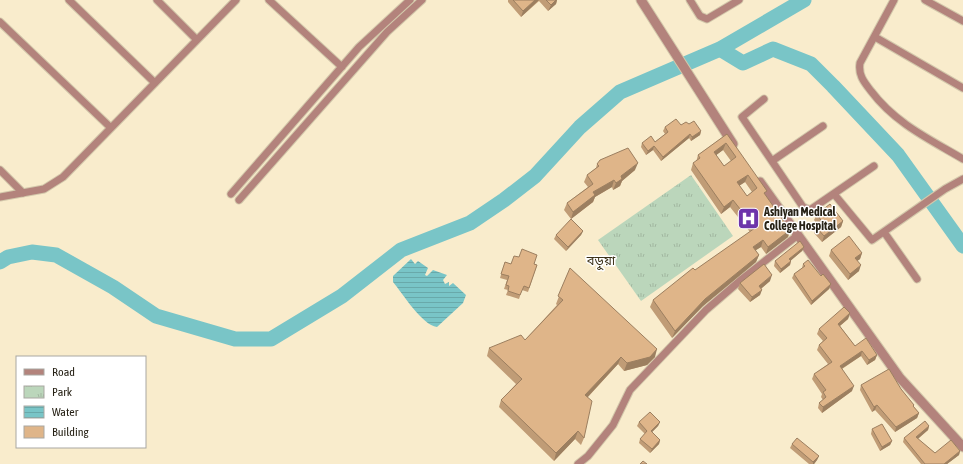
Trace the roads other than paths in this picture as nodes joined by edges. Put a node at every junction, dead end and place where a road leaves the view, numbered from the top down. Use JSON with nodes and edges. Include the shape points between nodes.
{"nodes":[{"id":1,"x":69,"y":0,"type":"edge"},
{"id":2,"x":157,"y":0,"type":"edge"},
{"id":3,"x":236,"y":0,"type":"edge"},
{"id":4,"x":269,"y":0,"type":"edge"},
{"id":5,"x":410,"y":0,"type":"edge"},
{"id":6,"x":422,"y":0,"type":"edge"},
{"id":7,"x":641,"y":0,"type":"edge"},
{"id":8,"x":690,"y":0,"type":"edge"},
{"id":9,"x":739,"y":0,"type":"edge"},
{"id":10,"x":894,"y":0,"type":"edge"},
{"id":11,"x":925,"y":0,"type":"edge"},
{"id":12,"x":963,"y":21,"type":"edge"},
{"id":13,"x":0,"y":22,"type":"edge"},
{"id":14,"x":874,"y":38,"type":"junction"},
{"id":15,"x":196,"y":39,"type":"junction"},
{"id":16,"x":342,"y":67,"type":"junction"},
{"id":17,"x":155,"y":83,"type":"junction"},
{"id":18,"x":963,"y":88,"type":"edge"},
{"id":19,"x":764,"y":99,"type":"dead end"},
{"id":20,"x":901,"y":117,"type":"dead end"},
{"id":21,"x":823,"y":126,"type":"dead end"},
{"id":22,"x":110,"y":127,"type":"junction"},
{"id":23,"x":737,"y":149,"type":"edge"},
{"id":24,"x":266,"y":153,"type":"junction"},
{"id":25,"x":963,"y":153,"type":"edge"},
{"id":26,"x":963,"y":159,"type":"edge"},
{"id":27,"x":274,"y":161,"type":"junction"},
{"id":28,"x":772,"y":161,"type":"junction"},
{"id":29,"x":874,"y":166,"type":"dead end"},
{"id":30,"x":0,"y":170,"type":"edge"},
{"id":31,"x":754,"y":173,"type":"edge"},
{"id":32,"x":963,"y":180,"type":"edge"},
{"id":33,"x":23,"y":193,"type":"junction"},
{"id":34,"x":231,"y":194,"type":"dead end"},
{"id":35,"x":834,"y":194,"type":"junction"},
{"id":36,"x":0,"y":197,"type":"edge"},
{"id":37,"x":239,"y":200,"type":"dead end"},
{"id":38,"x":884,"y":232,"type":"junction"},
{"id":39,"x":798,"y":235,"type":"junction"},
{"id":40,"x":917,"y":278,"type":"dead end"},
{"id":41,"x":963,"y":448,"type":"edge"},
{"id":42,"x":578,"y":464,"type":"edge"}],
"edges":[{"from":1,"to":17,"type":"street"},
{"from":2,"to":15,"type":"street"},
{"from":3,"to":15,"type":"street"},
{"from":4,"to":16,"type":"street"},
{"from":5,"to":16,"type":"street","via":[[374,32]]},
{"from":6,"to":27,"type":"street","via":[[387,32]]},
{"from":7,"to":23,"type":"street"},
{"from":8,"to":9,"type":"street","via":[[700,16],[707,19]]},
{"from":10,"to":14,"type":"street"},
{"from":11,"to":12,"type":"street"},
{"from":13,"to":22,"type":"street"},
{"from":14,"to":18,"type":"street"},
{"from":14,"to":26,"type":"street","via":[[860,63],[858,70],[862,79],[883,107],[902,123]]},
{"from":15,"to":17,"type":"street"},
{"from":16,"to":24,"type":"street"},
{"from":17,"to":22,"type":"street"},
{"from":19,"to":28,"type":"street","via":[[742,117]]},
{"from":20,"to":25,"type":"street"},
{"from":21,"to":28,"type":"street"},
{"from":22,"to":33,"type":"street","via":[[63,176],[44,189]]},
{"from":24,"to":27,"type":"street"},
{"from":24,"to":34,"type":"street"},
{"from":27,"to":37,"type":"street"},
{"from":28,"to":35,"type":"street","via":[[799,203],[807,210]]},
{"from":29,"to":35,"type":"street"},
{"from":30,"to":33,"type":"street"},
{"from":31,"to":39,"type":"street"},
{"from":32,"to":38,"type":"street"},
{"from":33,"to":36,"type":"street"},
{"from":35,"to":38,"type":"street","via":[[872,240]]},
{"from":38,"to":40,"type":"street"},
{"from":39,"to":41,"type":"street","via":[[900,378]]},
{"from":39,"to":42,"type":"street","via":[[706,310],[630,390],[613,425],[588,456]]}]}
